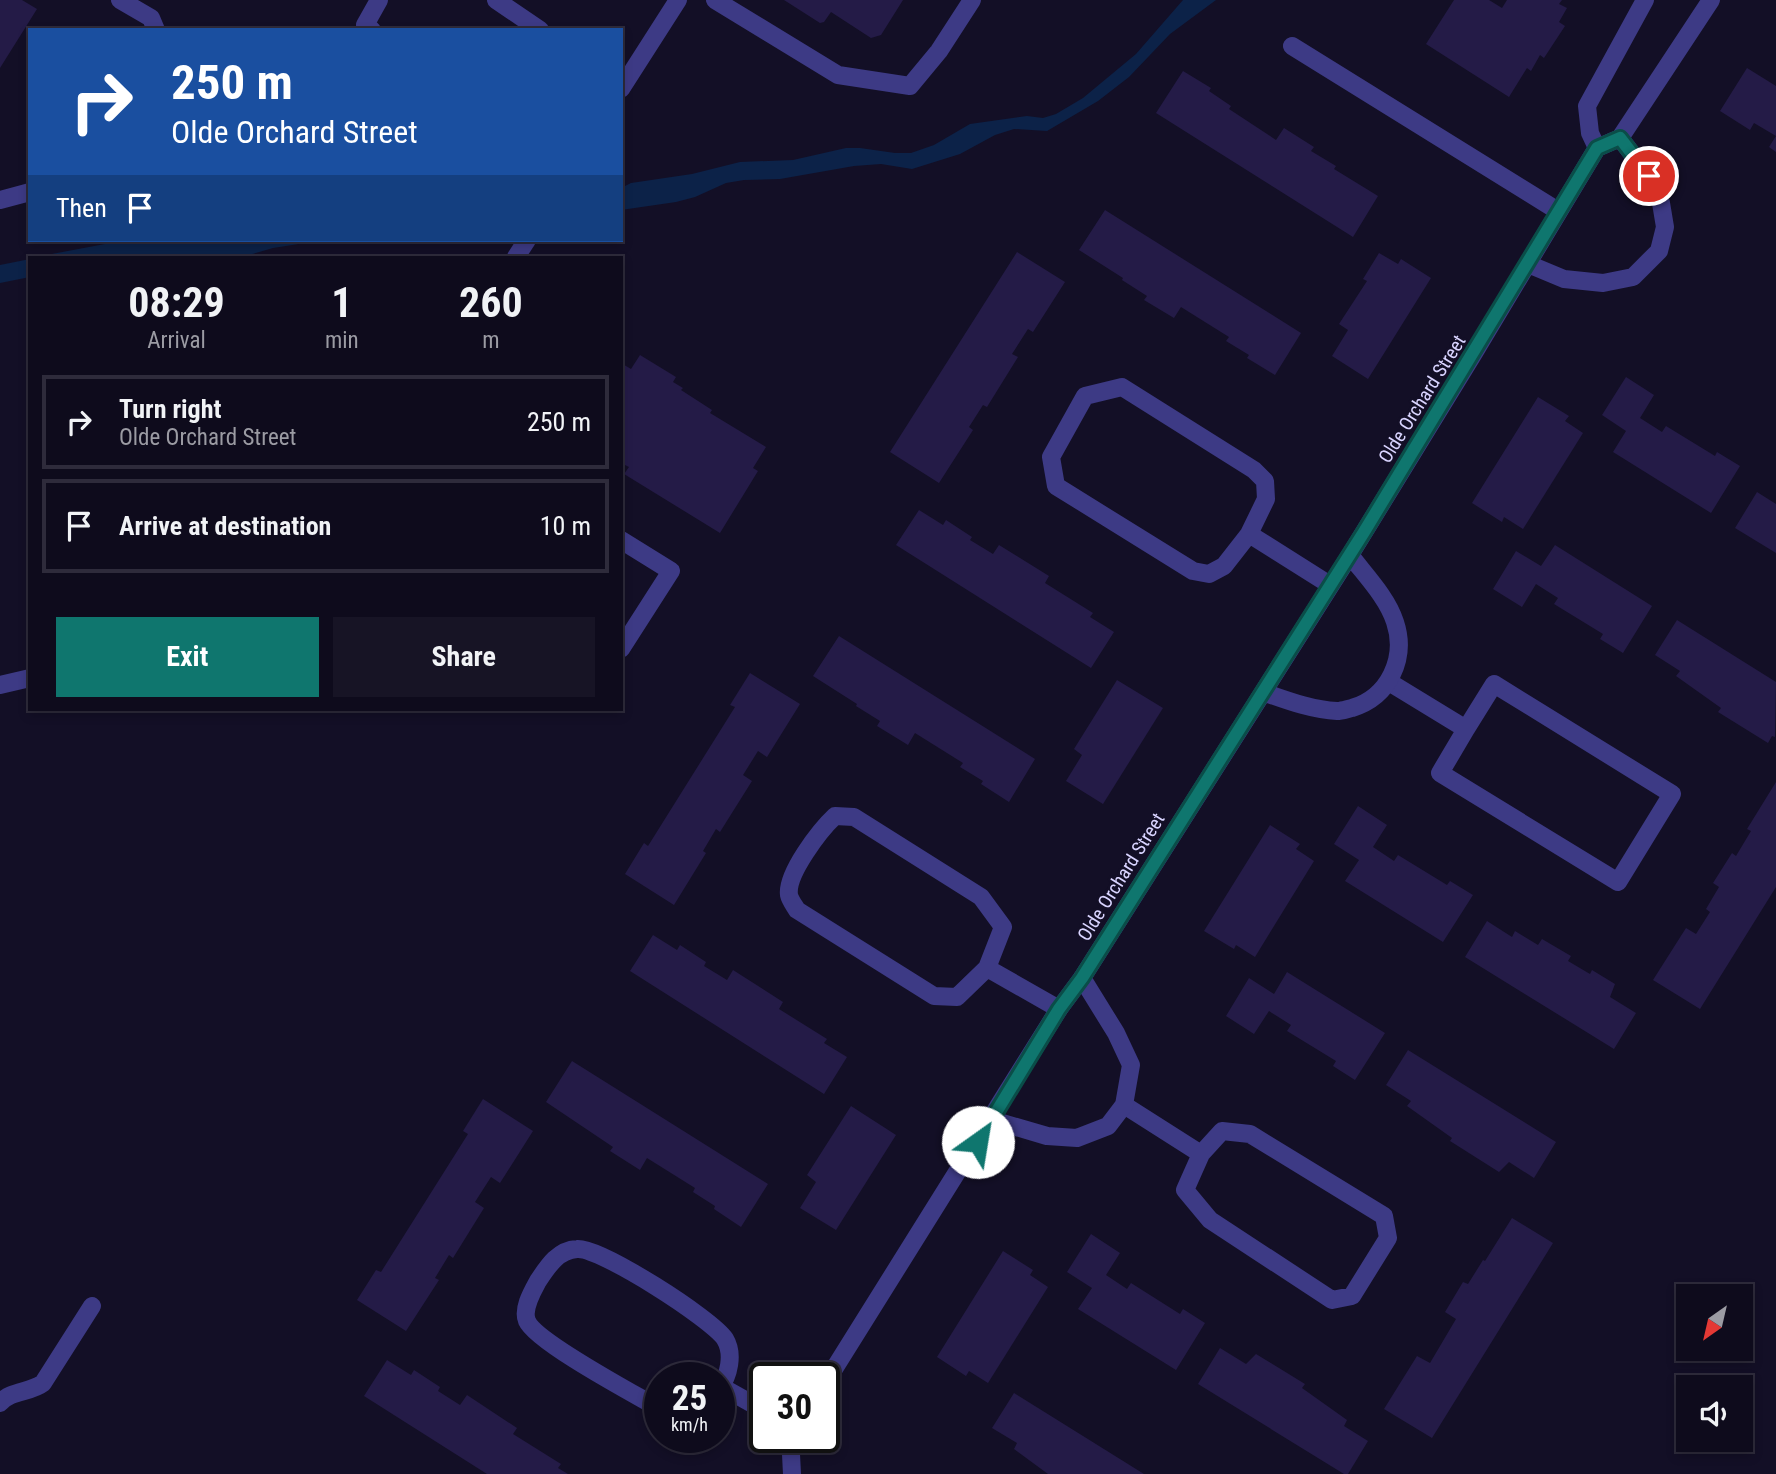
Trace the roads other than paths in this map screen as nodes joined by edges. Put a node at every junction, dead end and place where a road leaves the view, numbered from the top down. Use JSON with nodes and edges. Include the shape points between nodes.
{"nodes":[{"id":1,"x":120,"y":0,"type":"edge"},
{"id":2,"x":379,"y":0,"type":"edge"},
{"id":3,"x":496,"y":0,"type":"edge"},
{"id":4,"x":678,"y":0,"type":"edge"},
{"id":5,"x":715,"y":0,"type":"edge"},
{"id":6,"x":972,"y":0,"type":"edge"},
{"id":7,"x":1645,"y":0,"type":"edge"},
{"id":8,"x":1711,"y":0,"type":"edge"},
{"id":9,"x":155,"y":28,"type":"edge"},
{"id":10,"x":369,"y":28,"type":"edge"},
{"id":11,"x":536,"y":28,"type":"edge"},
{"id":12,"x":1292,"y":47,"type":"dead end"},
{"id":13,"x":623,"y":86,"type":"edge"},
{"id":14,"x":1620,"y":138,"type":"junction"},
{"id":15,"x":1597,"y":148,"type":"junction"},
{"id":16,"x":28,"y":193,"type":"edge"},
{"id":17,"x":0,"y":200,"type":"edge"},
{"id":18,"x":1558,"y":211,"type":"junction"},
{"id":19,"x":1528,"y":264,"type":"junction"},
{"id":20,"x":1249,"y":534,"type":"junction"},
{"id":21,"x":623,"y":541,"type":"edge"},
{"id":22,"x":1350,"y":555,"type":"junction"},
{"id":23,"x":1330,"y":585,"type":"junction"},
{"id":24,"x":623,"y":646,"type":"edge"},
{"id":25,"x":28,"y":678,"type":"edge"},
{"id":26,"x":1390,"y":682,"type":"junction"},
{"id":27,"x":0,"y":685,"type":"edge"},
{"id":28,"x":1263,"y":692,"type":"junction"},
{"id":29,"x":1466,"y":729,"type":"junction"},
{"id":30,"x":988,"y":968,"type":"junction"},
{"id":31,"x":1082,"y":978,"type":"junction"},
{"id":32,"x":1059,"y":1009,"type":"junction"},
{"id":33,"x":1124,"y":1105,"type":"junction"},
{"id":34,"x":992,"y":1120,"type":"junction"},
{"id":35,"x":1201,"y":1153,"type":"junction"},
{"id":36,"x":92,"y":1306,"type":"dead end"},
{"id":37,"x":730,"y":1362,"type":"edge"},
{"id":38,"x":839,"y":1362,"type":"edge"},
{"id":39,"x":644,"y":1400,"type":"edge"},
{"id":40,"x":0,"y":1403,"type":"edge"},
{"id":41,"x":791,"y":1453,"type":"edge"},
{"id":42,"x":792,"y":1474,"type":"edge"}],
"edges":[{"from":1,"to":9,"type":"street","via":[[152,18]]},
{"from":2,"to":10,"type":"street","via":[[365,25]]},
{"from":3,"to":11,"type":"street"},
{"from":4,"to":13,"type":"street"},
{"from":5,"to":6,"type":"street","via":[[838,75],[909,86],[939,51]]},
{"from":7,"to":15,"type":"street","via":[[1587,106]]},
{"from":8,"to":14,"type":"street"},
{"from":12,"to":18,"type":"street"},
{"from":14,"to":15,"type":"street"},
{"from":14,"to":19,"type":"street","via":[[1649,176],[1661,203],[1665,227],[1659,251],[1633,277],[1604,283],[1564,279]]},
{"from":15,"to":18,"type":"street","name":"Olde Orchard Street"},
{"from":16,"to":17,"type":"street"},
{"from":18,"to":19,"type":"street","name":"Olde Orchard Street"},
{"from":19,"to":22,"type":"street","name":"Olde Orchard Street"},
{"from":20,"to":20,"type":"street","via":[[1224,566],[1209,574],[1193,570],[1056,486],[1051,457],[1085,396],[1122,387],[1254,470],[1265,481],[1266,499]]},
{"from":20,"to":23,"type":"street"},
{"from":21,"to":24,"type":"street","via":[[671,571]]},
{"from":22,"to":23,"type":"street","name":"Olde Orchard Street"},
{"from":22,"to":26,"type":"street","via":[[1395,622],[1399,655]]},
{"from":23,"to":28,"type":"street","name":"Olde Orchard Street"},
{"from":25,"to":27,"type":"street"},
{"from":26,"to":28,"type":"street","via":[[1366,704],[1338,712]]},
{"from":26,"to":29,"type":"street"},
{"from":28,"to":31,"type":"street","name":"Olde Orchard Street"},
{"from":29,"to":29,"type":"street","via":[[1440,773],[1618,882],[1672,794],[1494,684]]},
{"from":30,"to":30,"type":"street","via":[[1003,927],[981,897],[854,817],[835,816],[790,880],[789,897],[797,910],[934,996],[957,997]]},
{"from":30,"to":32,"type":"street"},
{"from":31,"to":32,"type":"street","name":"Olde Orchard Street"},
{"from":31,"to":33,"type":"street","via":[[1131,1065]]},
{"from":32,"to":34,"type":"street","name":"Olde Orchard Street"},
{"from":33,"to":34,"type":"street","via":[[1108,1126],[1077,1138],[1047,1136]]},
{"from":33,"to":35,"type":"street"},
{"from":34,"to":38,"type":"street","name":"Olde Orchard Street"},
{"from":35,"to":35,"type":"street","via":[[1185,1189],[1210,1220],[1332,1300],[1353,1296],[1388,1238],[1384,1216],[1250,1134],[1222,1131]]},
{"from":36,"to":40,"type":"street","via":[[43,1383]]},
{"from":37,"to":39,"type":"street","via":[[727,1342],[715,1327],[642,1278],[579,1248],[559,1254],[538,1281],[527,1304],[527,1320],[537,1334]]},
{"from":41,"to":42,"type":"street"}]}
